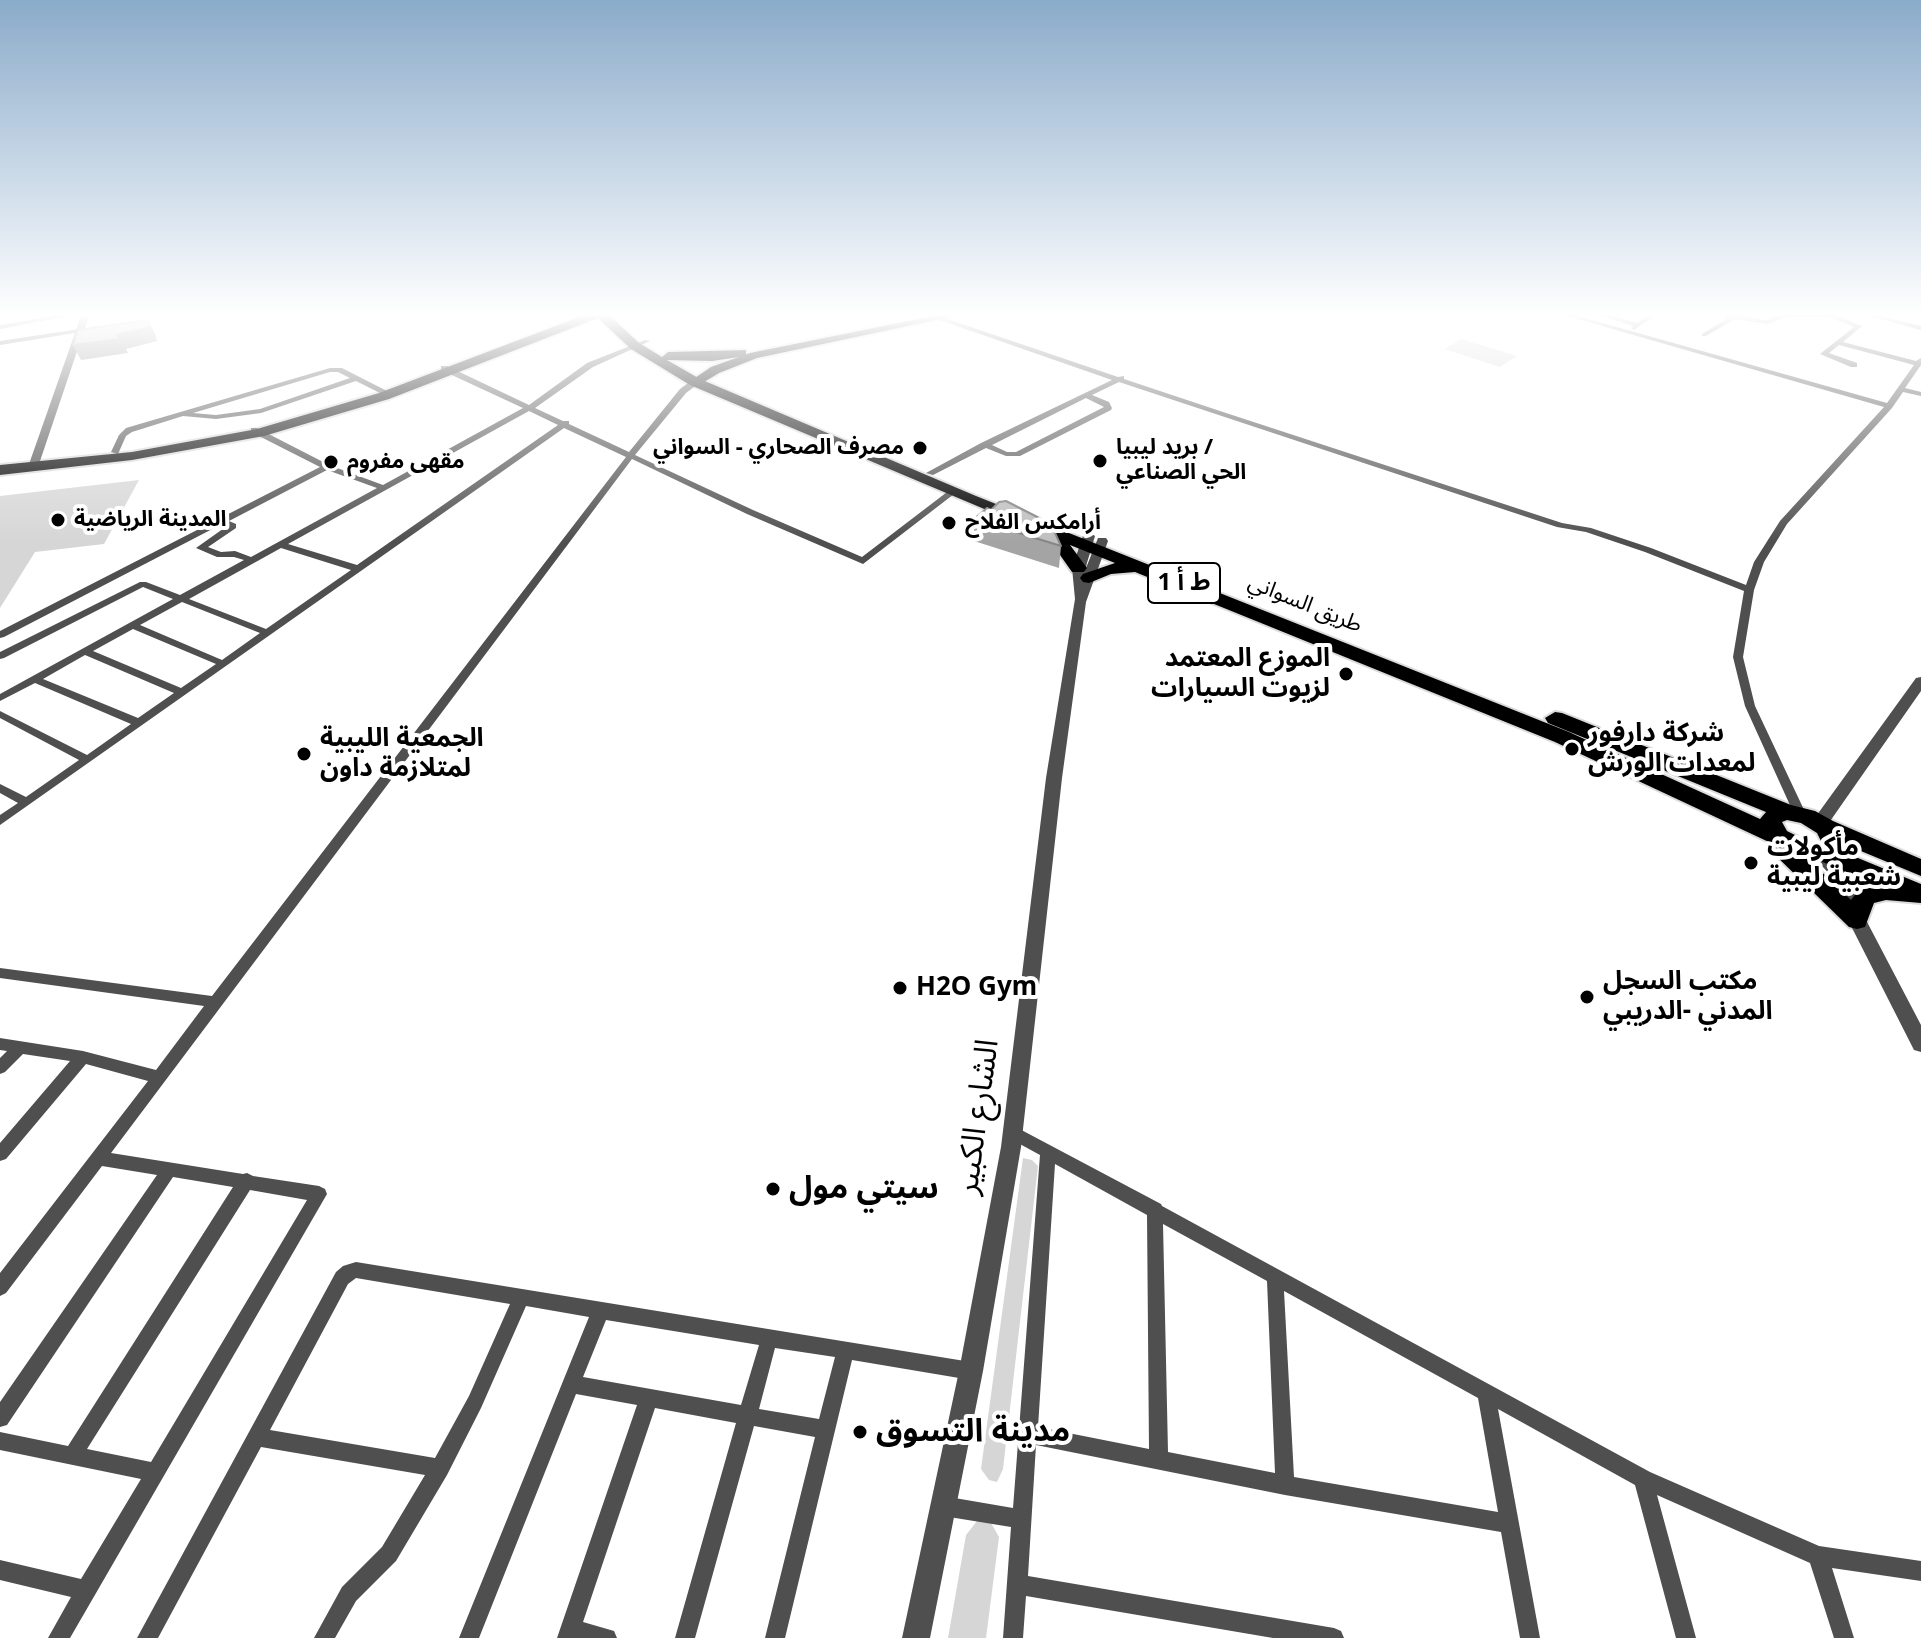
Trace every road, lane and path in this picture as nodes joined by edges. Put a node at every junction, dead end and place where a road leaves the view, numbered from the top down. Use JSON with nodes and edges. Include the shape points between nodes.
{"nodes":[{"id":1,"x":59,"y":389,"type":"edge"},
{"id":2,"x":264,"y":389,"type":"edge"},
{"id":3,"x":324,"y":389,"type":"edge"},
{"id":4,"x":380,"y":389,"type":"edge"},
{"id":5,"x":388,"y":389,"type":"edge"},
{"id":6,"x":397,"y":389,"type":"edge"},
{"id":7,"x":492,"y":389,"type":"edge"},
{"id":8,"x":556,"y":389,"type":"edge"},
{"id":9,"x":685,"y":389,"type":"edge"},
{"id":10,"x":1096,"y":389,"type":"edge"},
{"id":11,"x":1152,"y":389,"type":"edge"},
{"id":12,"x":1831,"y":389,"type":"edge"},
{"id":13,"x":1901,"y":389,"type":"edge"},
{"id":14,"x":723,"y":390,"type":"joint"},
{"id":15,"x":383,"y":391,"type":"junction"},
{"id":16,"x":1084,"y":395,"type":"junction"},
{"id":17,"x":1889,"y":406,"type":"junction"},
{"id":18,"x":531,"y":407,"type":"junction"},
{"id":19,"x":178,"y":415,"type":"junction"},
{"id":20,"x":566,"y":423,"type":"junction"},
{"id":21,"x":256,"y":432,"type":"junction"},
{"id":22,"x":984,"y":445,"type":"junction"},
{"id":23,"x":115,"y":452,"type":"junction"},
{"id":24,"x":631,"y":455,"type":"junction"},
{"id":25,"x":34,"y":464,"type":"junction"},
{"id":26,"x":326,"y":467,"type":"junction"},
{"id":27,"x":0,"y":468,"type":"edge"},
{"id":28,"x":930,"y":473,"type":"junction"},
{"id":29,"x":382,"y":487,"type":"junction"},
{"id":30,"x":954,"y":491,"type":"junction"},
{"id":31,"x":222,"y":521,"type":"junction"},
{"id":32,"x":1047,"y":529,"type":"junction"},
{"id":33,"x":1093,"y":543,"type":"junction"},
{"id":34,"x":279,"y":544,"type":"junction"},
{"id":35,"x":252,"y":560,"type":"junction"},
{"id":36,"x":356,"y":568,"type":"junction"},
{"id":37,"x":1147,"y":568,"type":"junction"},
{"id":38,"x":1083,"y":573,"type":"junction"},
{"id":39,"x":1749,"y":590,"type":"junction"},
{"id":40,"x":182,"y":597,"type":"junction"},
{"id":41,"x":134,"y":626,"type":"junction"},
{"id":42,"x":268,"y":633,"type":"junction"},
{"id":43,"x":0,"y":635,"type":"edge"},
{"id":44,"x":86,"y":652,"type":"junction"},
{"id":45,"x":0,"y":656,"type":"edge"},
{"id":46,"x":224,"y":664,"type":"junction"},
{"id":47,"x":37,"y":680,"type":"junction"},
{"id":48,"x":1921,"y":681,"type":"edge"},
{"id":49,"x":183,"y":693,"type":"junction"},
{"id":50,"x":0,"y":698,"type":"edge"},
{"id":51,"x":0,"y":714,"type":"edge"},
{"id":52,"x":139,"y":723,"type":"junction"},
{"id":53,"x":86,"y":759,"type":"junction"},
{"id":54,"x":0,"y":788,"type":"edge"},
{"id":55,"x":26,"y":802,"type":"junction"},
{"id":56,"x":1808,"y":819,"type":"junction"},
{"id":57,"x":0,"y":821,"type":"edge"},
{"id":58,"x":1753,"y":825,"type":"junction"},
{"id":59,"x":1779,"y":837,"type":"junction"},
{"id":60,"x":1819,"y":852,"type":"junction"},
{"id":61,"x":1921,"y":868,"type":"edge"},
{"id":62,"x":1921,"y":895,"type":"edge"},
{"id":63,"x":1857,"y":920,"type":"junction"},
{"id":64,"x":0,"y":973,"type":"edge"},
{"id":65,"x":214,"y":1002,"type":"junction"},
{"id":66,"x":0,"y":1044,"type":"edge"},
{"id":67,"x":1921,"y":1044,"type":"edge"},
{"id":68,"x":20,"y":1047,"type":"junction"},
{"id":69,"x":83,"y":1057,"type":"junction"},
{"id":70,"x":0,"y":1068,"type":"edge"},
{"id":71,"x":158,"y":1077,"type":"junction"},
{"id":72,"x":1012,"y":1132,"type":"junction"},
{"id":73,"x":1048,"y":1153,"type":"junction"},
{"id":74,"x":0,"y":1154,"type":"edge"},
{"id":75,"x":99,"y":1158,"type":"junction"},
{"id":76,"x":170,"y":1169,"type":"junction"},
{"id":77,"x":247,"y":1180,"type":"junction"},
{"id":78,"x":1155,"y":1209,"type":"junction"},
{"id":79,"x":1275,"y":1279,"type":"junction"},
{"id":80,"x":0,"y":1287,"type":"edge"},
{"id":81,"x":521,"y":1298,"type":"junction"},
{"id":82,"x":600,"y":1312,"type":"junction"},
{"id":83,"x":769,"y":1339,"type":"junction"},
{"id":84,"x":845,"y":1351,"type":"junction"},
{"id":85,"x":971,"y":1371,"type":"junction"},
{"id":86,"x":572,"y":1384,"type":"junction"},
{"id":87,"x":1486,"y":1392,"type":"junction"},
{"id":88,"x":649,"y":1398,"type":"junction"},
{"id":89,"x":748,"y":1416,"type":"junction"},
{"id":90,"x":0,"y":1418,"type":"edge"},
{"id":91,"x":826,"y":1430,"type":"junction"},
{"id":92,"x":1027,"y":1434,"type":"junction"},
{"id":93,"x":256,"y":1437,"type":"junction"},
{"id":94,"x":0,"y":1441,"type":"edge"},
{"id":95,"x":73,"y":1455,"type":"junction"},
{"id":96,"x":1159,"y":1461,"type":"junction"},
{"id":97,"x":440,"y":1468,"type":"junction"},
{"id":98,"x":156,"y":1473,"type":"junction"},
{"id":99,"x":1643,"y":1479,"type":"junction"},
{"id":100,"x":1285,"y":1485,"type":"junction"},
{"id":101,"x":943,"y":1506,"type":"junction"},
{"id":102,"x":1023,"y":1519,"type":"junction"},
{"id":103,"x":1510,"y":1524,"type":"junction"},
{"id":104,"x":1818,"y":1556,"type":"junction"},
{"id":105,"x":0,"y":1570,"type":"edge"},
{"id":106,"x":1921,"y":1571,"type":"edge"},
{"id":107,"x":1018,"y":1584,"type":"junction"},
{"id":108,"x":86,"y":1590,"type":"junction"},
{"id":109,"x":568,"y":1634,"type":"edge"},
{"id":110,"x":58,"y":1638,"type":"edge"},
{"id":111,"x":147,"y":1638,"type":"edge"},
{"id":112,"x":324,"y":1638,"type":"edge"},
{"id":113,"x":469,"y":1638,"type":"edge"},
{"id":114,"x":607,"y":1638,"type":"edge"},
{"id":115,"x":685,"y":1638,"type":"edge"},
{"id":116,"x":775,"y":1638,"type":"edge"},
{"id":117,"x":916,"y":1638,"type":"edge"},
{"id":118,"x":1013,"y":1638,"type":"edge"},
{"id":119,"x":1334,"y":1638,"type":"edge"},
{"id":120,"x":1530,"y":1638,"type":"edge"},
{"id":121,"x":1686,"y":1638,"type":"edge"},
{"id":122,"x":1844,"y":1638,"type":"edge"}],
"edges":[{"from":1,"to":25,"type":"street"},
{"from":2,"to":19,"type":"street"},
{"from":3,"to":19,"type":"street","via":[[261,411]]},
{"from":4,"to":15,"type":"street"},
{"from":5,"to":15,"type":"highway"},
{"from":6,"to":21,"type":"highway"},
{"from":7,"to":18,"type":"street"},
{"from":8,"to":18,"type":"street"},
{"from":9,"to":24,"type":"street"},
{"from":10,"to":16,"type":"street"},
{"from":11,"to":39,"type":"street","via":[[1648,550]]},
{"from":12,"to":17,"type":"street"},
{"from":13,"to":17,"type":"street"},
{"from":14,"to":28,"type":"highway","name":"طريق السواني"},
{"from":14,"to":30,"type":"highway","name":"طريق السواني","number":"ط أ 1"},
{"from":15,"to":21,"type":"highway"},
{"from":16,"to":22,"type":"street"},
{"from":16,"to":22,"type":"street","via":[[1108,408],[1017,454]]},
{"from":17,"to":39,"type":"street","via":[[1783,523]]},
{"from":18,"to":20,"type":"street"},
{"from":18,"to":29,"type":"street"},
{"from":19,"to":23,"type":"street","via":[[125,433]]},
{"from":20,"to":24,"type":"street"},
{"from":20,"to":36,"type":"street"},
{"from":21,"to":23,"type":"highway"},
{"from":21,"to":25,"type":"highway","via":[[169,450]]},
{"from":21,"to":26,"type":"street"},
{"from":22,"to":28,"type":"street"},
{"from":23,"to":25,"type":"highway"},
{"from":24,"to":30,"type":"street","via":[[863,561]]},
{"from":24,"to":65,"type":"street"},
{"from":25,"to":27,"type":"highway"},
{"from":26,"to":29,"type":"street"},
{"from":26,"to":31,"type":"street"},
{"from":28,"to":33,"type":"highway","name":"طريق السواني"},
{"from":29,"to":34,"type":"street"},
{"from":30,"to":32,"type":"highway","name":"طريق السواني","number":"ط أ 1"},
{"from":31,"to":35,"type":"street","via":[[233,526],[201,548]]},
{"from":31,"to":43,"type":"street"},
{"from":32,"to":33,"type":"highway","name":"طريق السواني","number":"ط أ 1"},
{"from":32,"to":38,"type":"highway"},
{"from":33,"to":37,"type":"highway","name":"طريق السواني","number":"ط أ 1"},
{"from":33,"to":38,"type":"street","name":"الشارع الكبير"},
{"from":33,"to":56,"type":"highway","name":"طريق السواني","number":"ط أ 1"},
{"from":34,"to":35,"type":"street"},
{"from":34,"to":36,"type":"street"},
{"from":35,"to":40,"type":"street"},
{"from":36,"to":42,"type":"street"},
{"from":37,"to":38,"type":"highway"},
{"from":37,"to":58,"type":"highway","name":"طريق السواني","number":"ط أ 1","via":[[1562,737]]},
{"from":38,"to":72,"type":"street","name":"الشارع الكبير"},
{"from":39,"to":56,"type":"street","via":[[1738,657],[1750,706]]},
{"from":40,"to":41,"type":"street"},
{"from":40,"to":42,"type":"street"},
{"from":40,"to":45,"type":"street","via":[[139,585]]},
{"from":41,"to":44,"type":"street"},
{"from":41,"to":46,"type":"street"},
{"from":42,"to":46,"type":"street"},
{"from":44,"to":47,"type":"street"},
{"from":44,"to":49,"type":"street"},
{"from":46,"to":49,"type":"street"},
{"from":47,"to":50,"type":"street"},
{"from":47,"to":52,"type":"street"},
{"from":48,"to":56,"type":"street"},
{"from":49,"to":52,"type":"street"},
{"from":51,"to":53,"type":"street"},
{"from":52,"to":53,"type":"street"},
{"from":53,"to":55,"type":"street"},
{"from":54,"to":55,"type":"street"},
{"from":55,"to":57,"type":"street"},
{"from":56,"to":59,"type":"highway","via":[[1777,814],[1771,820]]},
{"from":56,"to":60,"type":"highway","via":[[1833,836],[1833,845]]},
{"from":56,"to":61,"type":"highway","name":"طريق السواني","number":"ط أ 1"},
{"from":58,"to":59,"type":"highway","name":"طريق السواني","number":"ط أ 1"},
{"from":58,"to":63,"type":"highway"},
{"from":59,"to":60,"type":"highway","name":"طريق السواني","via":[[1796,848]]},
{"from":60,"to":62,"type":"highway"},
{"from":60,"to":63,"type":"street","via":[[1841,876]]},
{"from":62,"to":63,"type":"highway","via":[[1874,893],[1861,903]]},
{"from":63,"to":67,"type":"street"},
{"from":64,"to":65,"type":"street"},
{"from":65,"to":71,"type":"street"},
{"from":66,"to":68,"type":"street"},
{"from":68,"to":69,"type":"street"},
{"from":68,"to":70,"type":"street"},
{"from":69,"to":71,"type":"street"},
{"from":69,"to":74,"type":"street"},
{"from":71,"to":75,"type":"street"},
{"from":72,"to":73,"type":"street"},
{"from":72,"to":85,"type":"street","name":"الشارع الكبير"},
{"from":73,"to":78,"type":"street"},
{"from":73,"to":92,"type":"street"},
{"from":75,"to":76,"type":"street"},
{"from":75,"to":80,"type":"street"},
{"from":76,"to":77,"type":"street"},
{"from":76,"to":90,"type":"street"},
{"from":77,"to":95,"type":"street"},
{"from":77,"to":98,"type":"street","via":[[319,1195]]},
{"from":78,"to":79,"type":"street"},
{"from":78,"to":96,"type":"street"},
{"from":79,"to":87,"type":"street"},
{"from":79,"to":100,"type":"street"},
{"from":81,"to":82,"type":"street"},
{"from":81,"to":93,"type":"street","via":[[349,1272]]},
{"from":81,"to":97,"type":"street"},
{"from":82,"to":83,"type":"street"},
{"from":82,"to":86,"type":"street"},
{"from":83,"to":84,"type":"street"},
{"from":83,"to":89,"type":"street"},
{"from":84,"to":85,"type":"street"},
{"from":84,"to":91,"type":"street"},
{"from":85,"to":101,"type":"street","name":"الشارع الكبير"},
{"from":86,"to":88,"type":"street"},
{"from":86,"to":113,"type":"street"},
{"from":87,"to":99,"type":"street"},
{"from":87,"to":103,"type":"street"},
{"from":88,"to":89,"type":"street"},
{"from":88,"to":109,"type":"street"},
{"from":89,"to":91,"type":"street"},
{"from":89,"to":115,"type":"street"},
{"from":91,"to":116,"type":"street"},
{"from":92,"to":96,"type":"street"},
{"from":92,"to":102,"type":"street"},
{"from":93,"to":97,"type":"street"},
{"from":93,"to":111,"type":"street"},
{"from":94,"to":95,"type":"street"},
{"from":95,"to":98,"type":"street"},
{"from":96,"to":100,"type":"street"},
{"from":97,"to":112,"type":"street","via":[[389,1554],[349,1594]]},
{"from":98,"to":108,"type":"street"},
{"from":99,"to":104,"type":"street"},
{"from":99,"to":121,"type":"street"},
{"from":100,"to":103,"type":"street"},
{"from":101,"to":102,"type":"street"},
{"from":101,"to":117,"type":"street","name":"الشارع الكبير"},
{"from":102,"to":107,"type":"street"},
{"from":103,"to":120,"type":"street"},
{"from":104,"to":106,"type":"street"},
{"from":104,"to":122,"type":"street"},
{"from":105,"to":108,"type":"street"},
{"from":107,"to":118,"type":"street"},
{"from":107,"to":119,"type":"street"},
{"from":108,"to":110,"type":"street"},
{"from":109,"to":114,"type":"street"}]}
